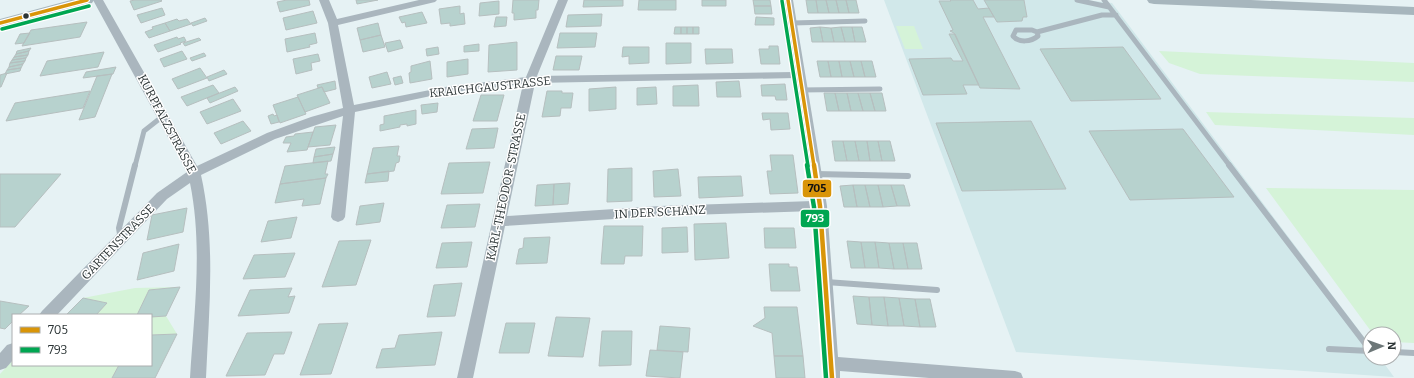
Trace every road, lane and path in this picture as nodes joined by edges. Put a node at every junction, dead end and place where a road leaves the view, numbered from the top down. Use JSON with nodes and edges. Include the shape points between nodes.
{"nodes":[{"id":1,"x":87,"y":0,"type":"edge"},
{"id":2,"x":98,"y":0,"type":"edge"},
{"id":3,"x":324,"y":0,"type":"edge"},
{"id":4,"x":432,"y":0,"type":"edge"},
{"id":5,"x":563,"y":0,"type":"edge"},
{"id":6,"x":788,"y":0,"type":"edge"},
{"id":7,"x":1077,"y":0,"type":"edge"},
{"id":8,"x":1104,"y":0,"type":"edge"},
{"id":9,"x":1154,"y":0,"type":"edge"},
{"id":10,"x":1109,"y":7,"type":"junction"},
{"id":11,"x":1414,"y":11,"type":"edge"},
{"id":12,"x":1116,"y":15,"type":"junction"},
{"id":13,"x":865,"y":21,"type":"dead end"},
{"id":14,"x":332,"y":23,"type":"junction"},
{"id":15,"x":793,"y":23,"type":"junction"},
{"id":16,"x":0,"y":24,"type":"edge"},
{"id":17,"x":1037,"y":32,"type":"junction"},
{"id":18,"x":800,"y":75,"type":"junction"},
{"id":19,"x":530,"y":80,"type":"junction"},
{"id":20,"x":880,"y":89,"type":"dead end"},
{"id":21,"x":801,"y":90,"type":"junction"},
{"id":22,"x":349,"y":110,"type":"junction"},
{"id":23,"x":163,"y":116,"type":"junction"},
{"id":24,"x":194,"y":172,"type":"junction"},
{"id":25,"x":816,"y":174,"type":"junction"},
{"id":26,"x":908,"y":176,"type":"dead end"},
{"id":27,"x":820,"y":206,"type":"junction"},
{"id":28,"x":338,"y":217,"type":"dead end"},
{"id":29,"x":499,"y":221,"type":"junction"},
{"id":30,"x":121,"y":240,"type":"junction"},
{"id":31,"x":826,"y":282,"type":"junction"},
{"id":32,"x":937,"y":290,"type":"dead end"},
{"id":33,"x":48,"y":314,"type":"edge"},
{"id":34,"x":1362,"y":339,"type":"edge"},
{"id":35,"x":1329,"y":349,"type":"dead end"},
{"id":36,"x":1362,"y":350,"type":"edge"},
{"id":37,"x":12,"y":351,"type":"edge"},
{"id":38,"x":1402,"y":352,"type":"edge"},
{"id":39,"x":1414,"y":353,"type":"edge"},
{"id":40,"x":0,"y":363,"type":"edge"},
{"id":41,"x":832,"y":371,"type":"edge"},
{"id":42,"x":198,"y":378,"type":"edge"},
{"id":43,"x":465,"y":378,"type":"edge"},
{"id":44,"x":1015,"y":378,"type":"edge"}],
"edges":[{"from":1,"to":16,"type":"street"},
{"from":2,"to":23,"type":"street","name":"KURPFALZSTRASSE"},
{"from":3,"to":14,"type":"street"},
{"from":4,"to":14,"type":"street"},
{"from":5,"to":19,"type":"street","name":"KARL-THEODOR-STRASSE"},
{"from":6,"to":15,"type":"street"},
{"from":7,"to":10,"type":"lane"},
{"from":8,"to":10,"type":"lane"},
{"from":9,"to":11,"type":"street"},
{"from":10,"to":12,"type":"lane"},
{"from":12,"to":17,"type":"lane","via":[[1102,15]]},
{"from":12,"to":34,"type":"lane"},
{"from":13,"to":15,"type":"lane"},
{"from":14,"to":22,"type":"street"},
{"from":15,"to":18,"type":"street"},
{"from":17,"to":17,"type":"lane","via":[[1016,30],[1013,36],[1021,41],[1036,39]]},
{"from":18,"to":19,"type":"street","name":"KRAICHGAUSTRASSE"},
{"from":18,"to":21,"type":"street"},
{"from":19,"to":22,"type":"street","name":"KRAICHGAUSTRASSE","via":[[446,90]]},
{"from":19,"to":29,"type":"street","name":"KARL-THEODOR-STRASSE"},
{"from":20,"to":21,"type":"lane"},
{"from":21,"to":25,"type":"street"},
{"from":22,"to":24,"type":"street","name":"KRAICHGAUSTRASSE","via":[[272,136]]},
{"from":22,"to":28,"type":"street"},
{"from":23,"to":24,"type":"street","name":"KURPFALZSTRASSE"},
{"from":23,"to":30,"type":"lane","via":[[144,131],[119,228]]},
{"from":24,"to":30,"type":"street","name":"GARTENSTRASSE","via":[[162,196]]},
{"from":24,"to":42,"type":"street","name":"KURPFALZSTRASSE","via":[[199,191],[204,262]]},
{"from":25,"to":26,"type":"lane"},
{"from":25,"to":27,"type":"street"},
{"from":27,"to":29,"type":"street","name":"IN DER SCHANZ","via":[[660,211]]},
{"from":27,"to":31,"type":"street"},
{"from":29,"to":43,"type":"street","name":"KARL-THEODOR-STRASSE"},
{"from":30,"to":33,"type":"street","name":"GARTENSTRASSE"},
{"from":31,"to":32,"type":"lane"},
{"from":31,"to":41,"type":"street"},
{"from":35,"to":36,"type":"lane"},
{"from":37,"to":40,"type":"street"},
{"from":38,"to":39,"type":"lane"},
{"from":41,"to":44,"type":"street"}]}
